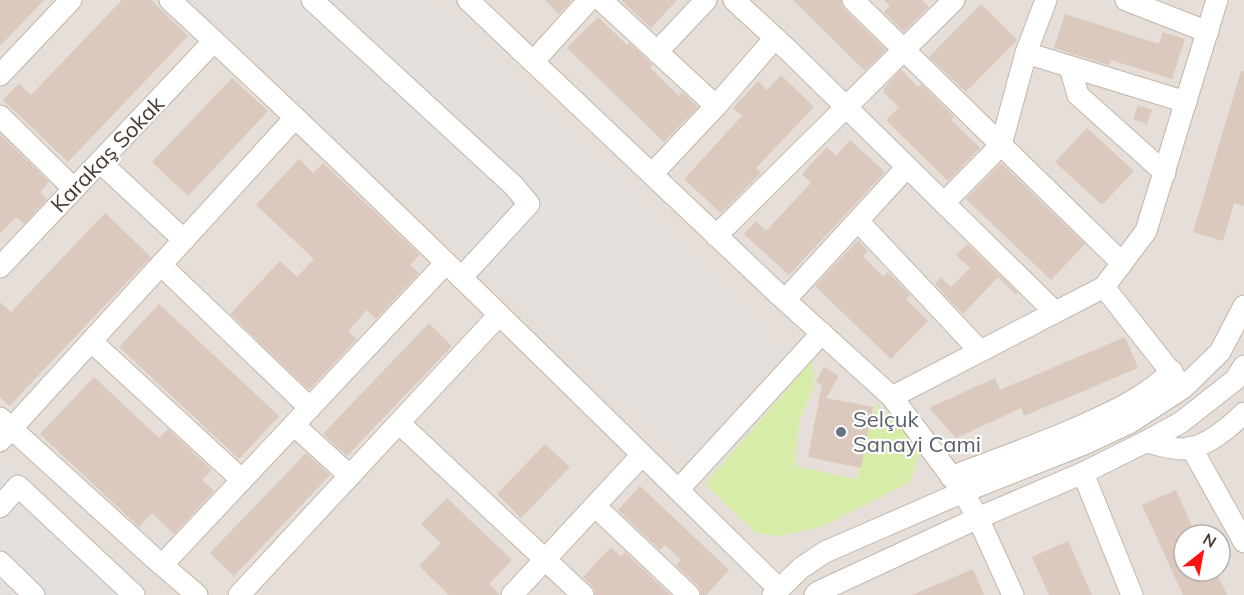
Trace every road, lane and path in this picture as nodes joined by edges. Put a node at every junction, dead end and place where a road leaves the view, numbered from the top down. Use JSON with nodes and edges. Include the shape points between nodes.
{"nodes":[{"id":1,"x":71,"y":0,"type":"edge"},
{"id":2,"x":170,"y":0,"type":"edge"},
{"id":3,"x":312,"y":0,"type":"edge"},
{"id":4,"x":468,"y":0,"type":"edge"},
{"id":5,"x":589,"y":0,"type":"edge"},
{"id":6,"x":601,"y":0,"type":"edge"},
{"id":7,"x":706,"y":0,"type":"edge"},
{"id":8,"x":853,"y":0,"type":"edge"},
{"id":9,"x":954,"y":0,"type":"edge"},
{"id":10,"x":1046,"y":0,"type":"edge"},
{"id":11,"x":1126,"y":0,"type":"edge"},
{"id":12,"x":1217,"y":0,"type":"edge"},
{"id":13,"x":745,"y":3,"type":"edge"},
{"id":14,"x":1208,"y":32,"type":"junction"},
{"id":15,"x":775,"y":38,"type":"junction"},
{"id":16,"x":214,"y":41,"type":"junction"},
{"id":17,"x":904,"y":50,"type":"junction"},
{"id":18,"x":657,"y":52,"type":"junction"},
{"id":19,"x":1026,"y":53,"type":"junction"},
{"id":20,"x":533,"y":62,"type":"junction"},
{"id":21,"x":1070,"y":66,"type":"junction"},
{"id":22,"x":0,"y":75,"type":"edge"},
{"id":23,"x":1186,"y":102,"type":"junction"},
{"id":24,"x":716,"y":106,"type":"junction"},
{"id":25,"x":846,"y":107,"type":"junction"},
{"id":26,"x":0,"y":116,"type":"edge"},
{"id":27,"x":295,"y":118,"type":"junction"},
{"id":28,"x":1001,"y":145,"type":"junction"},
{"id":29,"x":100,"y":162,"type":"junction"},
{"id":30,"x":907,"y":167,"type":"junction"},
{"id":31,"x":1164,"y":173,"type":"junction"},
{"id":32,"x":652,"y":174,"type":"junction"},
{"id":33,"x":74,"y":189,"type":"junction"},
{"id":34,"x":944,"y":203,"type":"junction"},
{"id":35,"x":858,"y":221,"type":"junction"},
{"id":36,"x":716,"y":236,"type":"junction"},
{"id":37,"x":184,"y":240,"type":"junction"},
{"id":38,"x":446,"y":263,"type":"junction"},
{"id":39,"x":1122,"y":264,"type":"junction"},
{"id":40,"x":161,"y":265,"type":"junction"},
{"id":41,"x":0,"y":267,"type":"edge"},
{"id":42,"x":461,"y":278,"type":"junction"},
{"id":43,"x":1104,"y":287,"type":"junction"},
{"id":44,"x":785,"y":300,"type":"junction"},
{"id":45,"x":1244,"y":306,"type":"edge"},
{"id":46,"x":1055,"y":312,"type":"junction"},
{"id":47,"x":499,"y":315,"type":"junction"},
{"id":48,"x":822,"y":333,"type":"junction"},
{"id":49,"x":91,"y":341,"type":"junction"},
{"id":50,"x":980,"y":351,"type":"junction"},
{"id":51,"x":1244,"y":366,"type":"edge"},
{"id":52,"x":1177,"y":379,"type":"junction"},
{"id":53,"x":892,"y":397,"type":"junction"},
{"id":54,"x":310,"y":408,"type":"junction"},
{"id":55,"x":1244,"y":413,"type":"edge"},
{"id":56,"x":399,"y":423,"type":"junction"},
{"id":57,"x":294,"y":425,"type":"junction"},
{"id":58,"x":4,"y":429,"type":"edge"},
{"id":59,"x":1145,"y":442,"type":"junction"},
{"id":60,"x":1191,"y":447,"type":"junction"},
{"id":61,"x":642,"y":455,"type":"junction"},
{"id":62,"x":1083,"y":473,"type":"junction"},
{"id":63,"x":350,"y":476,"type":"junction"},
{"id":64,"x":242,"y":480,"type":"junction"},
{"id":65,"x":957,"y":484,"type":"junction"},
{"id":66,"x":678,"y":490,"type":"junction"},
{"id":67,"x":595,"y":506,"type":"junction"},
{"id":68,"x":0,"y":507,"type":"edge"},
{"id":69,"x":978,"y":518,"type":"junction"},
{"id":70,"x":1244,"y":542,"type":"edge"},
{"id":71,"x":546,"y":559,"type":"junction"},
{"id":72,"x":0,"y":562,"type":"edge"},
{"id":73,"x":162,"y":565,"type":"junction"},
{"id":74,"x":848,"y":587,"type":"edge"},
{"id":75,"x":776,"y":592,"type":"edge"},
{"id":76,"x":34,"y":595,"type":"edge"},
{"id":77,"x":134,"y":595,"type":"edge"},
{"id":78,"x":197,"y":595,"type":"edge"},
{"id":79,"x":239,"y":595,"type":"edge"},
{"id":80,"x":512,"y":595,"type":"edge"},
{"id":81,"x":583,"y":595,"type":"edge"},
{"id":82,"x":689,"y":595,"type":"edge"},
{"id":83,"x":815,"y":595,"type":"edge"},
{"id":84,"x":1013,"y":595,"type":"edge"},
{"id":85,"x":1132,"y":595,"type":"edge"}],
"edges":[{"from":1,"to":22,"type":"street"},
{"from":2,"to":16,"type":"street"},
{"from":3,"to":42,"type":"street","via":[[529,204]]},
{"from":4,"to":20,"type":"street"},
{"from":5,"to":20,"type":"street"},
{"from":6,"to":18,"type":"street"},
{"from":7,"to":18,"type":"street"},
{"from":8,"to":17,"type":"street"},
{"from":9,"to":17,"type":"street"},
{"from":10,"to":19,"type":"street"},
{"from":11,"to":14,"type":"street"},
{"from":12,"to":14,"type":"street"},
{"from":13,"to":15,"type":"street"},
{"from":14,"to":23,"type":"street"},
{"from":15,"to":24,"type":"street"},
{"from":15,"to":25,"type":"street"},
{"from":16,"to":27,"type":"street"},
{"from":16,"to":29,"type":"street","name":"Karakaş Sokak"},
{"from":17,"to":25,"type":"street"},
{"from":17,"to":28,"type":"street"},
{"from":18,"to":24,"type":"street"},
{"from":19,"to":21,"type":"street"},
{"from":19,"to":28,"type":"street"},
{"from":20,"to":32,"type":"street"},
{"from":21,"to":23,"type":"street"},
{"from":21,"to":31,"type":"street","via":[[1078,95]]},
{"from":23,"to":31,"type":"street"},
{"from":24,"to":32,"type":"street"},
{"from":25,"to":30,"type":"street"},
{"from":25,"to":36,"type":"street"},
{"from":26,"to":33,"type":"street"},
{"from":27,"to":37,"type":"street"},
{"from":27,"to":38,"type":"street"},
{"from":28,"to":34,"type":"street"},
{"from":28,"to":39,"type":"street"},
{"from":29,"to":33,"type":"street","name":"Karakaş Sokak"},
{"from":29,"to":37,"type":"street"},
{"from":30,"to":34,"type":"street"},
{"from":30,"to":35,"type":"street"},
{"from":31,"to":39,"type":"street","via":[[1146,231]]},
{"from":32,"to":36,"type":"street"},
{"from":33,"to":41,"type":"street","name":"Karakaş Sokak"},
{"from":34,"to":46,"type":"street"},
{"from":35,"to":44,"type":"street"},
{"from":35,"to":50,"type":"street"},
{"from":36,"to":44,"type":"street"},
{"from":37,"to":40,"type":"street"},
{"from":38,"to":42,"type":"street"},
{"from":38,"to":54,"type":"street"},
{"from":39,"to":43,"type":"street"},
{"from":40,"to":49,"type":"street"},
{"from":40,"to":54,"type":"street"},
{"from":42,"to":47,"type":"street"},
{"from":43,"to":46,"type":"street"},
{"from":43,"to":52,"type":"street"},
{"from":44,"to":48,"type":"street"},
{"from":45,"to":52,"type":"street","via":[[1220,352]]},
{"from":46,"to":50,"type":"street"},
{"from":47,"to":56,"type":"street"},
{"from":47,"to":61,"type":"street"},
{"from":48,"to":53,"type":"street"},
{"from":48,"to":66,"type":"street"},
{"from":49,"to":58,"type":"street"},
{"from":49,"to":64,"type":"street"},
{"from":50,"to":53,"type":"street"},
{"from":51,"to":59,"type":"street","via":[[1234,380],[1180,423]]},
{"from":52,"to":65,"type":"street","via":[[1129,423],[1084,444]]},
{"from":53,"to":65,"type":"street"},
{"from":54,"to":57,"type":"street"},
{"from":55,"to":60,"type":"street","via":[[1205,443]]},
{"from":56,"to":63,"type":"street"},
{"from":56,"to":71,"type":"street"},
{"from":57,"to":63,"type":"street"},
{"from":57,"to":64,"type":"street"},
{"from":58,"to":73,"type":"street"},
{"from":59,"to":60,"type":"street"},
{"from":59,"to":62,"type":"street"},
{"from":60,"to":70,"type":"street"},
{"from":61,"to":66,"type":"street"},
{"from":61,"to":67,"type":"street"},
{"from":62,"to":69,"type":"street"},
{"from":62,"to":85,"type":"street"},
{"from":63,"to":79,"type":"street"},
{"from":64,"to":73,"type":"street"},
{"from":65,"to":69,"type":"street"},
{"from":65,"to":75,"type":"street","via":[[825,552]]},
{"from":66,"to":75,"type":"street"},
{"from":67,"to":71,"type":"street"},
{"from":67,"to":82,"type":"street"},
{"from":68,"to":77,"type":"street","via":[[18,486]]},
{"from":69,"to":74,"type":"street"},
{"from":69,"to":84,"type":"street"},
{"from":71,"to":80,"type":"street"},
{"from":71,"to":81,"type":"street"},
{"from":72,"to":76,"type":"street"},
{"from":73,"to":78,"type":"street"},
{"from":74,"to":83,"type":"street"}]}
